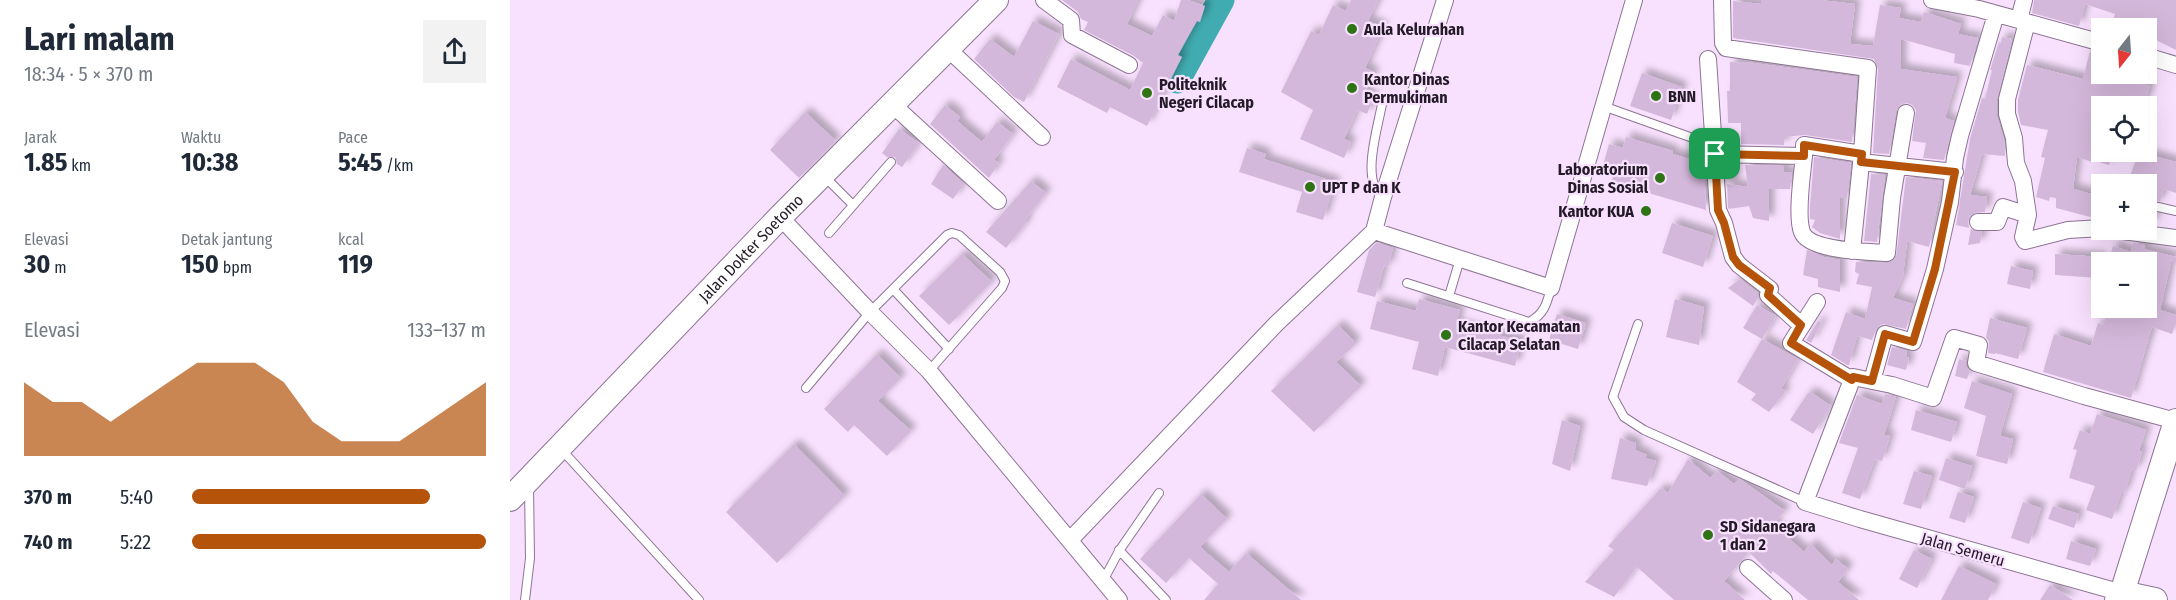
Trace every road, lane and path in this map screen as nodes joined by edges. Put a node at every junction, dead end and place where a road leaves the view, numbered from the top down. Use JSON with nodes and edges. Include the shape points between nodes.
{"nodes":[{"id":1,"x":996,"y":0,"type":"edge"},
{"id":2,"x":1044,"y":0,"type":"edge"},
{"id":3,"x":1445,"y":0,"type":"edge"},
{"id":4,"x":1634,"y":0,"type":"edge"},
{"id":5,"x":1722,"y":0,"type":"edge"},
{"id":6,"x":1932,"y":0,"type":"edge"},
{"id":7,"x":2024,"y":0,"type":"edge"},
{"id":8,"x":1979,"y":5,"type":"edge"},
{"id":9,"x":1996,"y":14,"type":"junction"},
{"id":10,"x":2023,"y":21,"type":"junction"},
{"id":11,"x":2091,"y":41,"type":"edge"},
{"id":12,"x":948,"y":49,"type":"junction"},
{"id":13,"x":1708,"y":58,"type":"dead end"},
{"id":14,"x":2157,"y":59,"type":"edge"},
{"id":15,"x":1129,"y":65,"type":"dead end"},
{"id":16,"x":2176,"y":65,"type":"edge"},
{"id":17,"x":1383,"y":104,"type":"dead end"},
{"id":18,"x":893,"y":105,"type":"junction"},
{"id":19,"x":1603,"y":106,"type":"junction"},
{"id":20,"x":1906,"y":112,"type":"dead end"},
{"id":21,"x":1042,"y":137,"type":"dead end"},
{"id":22,"x":1715,"y":150,"type":"junction"},
{"id":23,"x":1804,"y":156,"type":"junction"},
{"id":24,"x":1862,"y":158,"type":"junction"},
{"id":25,"x":891,"y":162,"type":"dead end"},
{"id":26,"x":1898,"y":165,"type":"junction"},
{"id":27,"x":1955,"y":172,"type":"junction"},
{"id":28,"x":822,"y":175,"type":"junction"},
{"id":29,"x":1383,"y":197,"type":"junction"},
{"id":30,"x":998,"y":201,"type":"dead end"},
{"id":31,"x":854,"y":205,"type":"junction"},
{"id":32,"x":2158,"y":207,"type":"dead end"},
{"id":33,"x":2176,"y":211,"type":"edge"},
{"id":34,"x":2028,"y":215,"type":"junction"},
{"id":35,"x":780,"y":217,"type":"junction"},
{"id":36,"x":1978,"y":222,"type":"dead end"},
{"id":37,"x":2091,"y":229,"type":"edge"},
{"id":38,"x":1374,"y":231,"type":"junction"},
{"id":39,"x":829,"y":233,"type":"dead end"},
{"id":40,"x":2157,"y":236,"type":"edge"},
{"id":41,"x":2176,"y":238,"type":"edge"},
{"id":42,"x":1852,"y":251,"type":"junction"},
{"id":43,"x":1460,"y":259,"type":"junction"},
{"id":44,"x":1407,"y":283,"type":"dead end"},
{"id":45,"x":1551,"y":288,"type":"junction"},
{"id":46,"x":893,"y":289,"type":"junction"},
{"id":47,"x":1449,"y":296,"type":"junction"},
{"id":48,"x":1817,"y":302,"type":"dead end"},
{"id":49,"x":870,"y":312,"type":"junction"},
{"id":50,"x":1638,"y":324,"type":"dead end"},
{"id":51,"x":1801,"y":325,"type":"junction"},
{"id":52,"x":949,"y":349,"type":"junction"},
{"id":53,"x":929,"y":370,"type":"junction"},
{"id":54,"x":1852,"y":380,"type":"junction"},
{"id":55,"x":1872,"y":381,"type":"junction"},
{"id":56,"x":806,"y":388,"type":"dead end"},
{"id":57,"x":2176,"y":421,"type":"edge"},
{"id":58,"x":560,"y":448,"type":"junction"},
{"id":59,"x":529,"y":477,"type":"junction"},
{"id":60,"x":1160,"y":493,"type":"dead end"},
{"id":61,"x":510,"y":498,"type":"edge"},
{"id":62,"x":1805,"y":502,"type":"junction"},
{"id":63,"x":1070,"y":540,"type":"junction"},
{"id":64,"x":1119,"y":550,"type":"junction"},
{"id":65,"x":1748,"y":568,"type":"dead end"},
{"id":66,"x":1102,"y":582,"type":"junction"},
{"id":67,"x":2120,"y":597,"type":"edge"},
{"id":68,"x":525,"y":600,"type":"edge"},
{"id":69,"x":699,"y":600,"type":"edge"},
{"id":70,"x":1119,"y":600,"type":"edge"},
{"id":71,"x":1166,"y":600,"type":"edge"},
{"id":72,"x":1784,"y":600,"type":"edge"},
{"id":73,"x":2155,"y":600,"type":"edge"}],
"edges":[{"from":1,"to":12,"type":"street","name":"Jalan Dokter Soetomo"},
{"from":2,"to":15,"type":"street","via":[[1071,20],[1072,35]]},
{"from":3,"to":29,"type":"street"},
{"from":4,"to":19,"type":"street"},
{"from":5,"to":24,"type":"street","via":[[1726,48],[1868,68]]},
{"from":6,"to":8,"type":"street"},
{"from":7,"to":10,"type":"street"},
{"from":8,"to":9,"type":"street"},
{"from":9,"to":10,"type":"street"},
{"from":9,"to":27,"type":"street","via":[[1960,136]]},
{"from":10,"to":11,"type":"street"},
{"from":10,"to":34,"type":"street","via":[[2007,114]]},
{"from":12,"to":18,"type":"street","name":"Jalan Dokter Soetomo"},
{"from":12,"to":21,"type":"street"},
{"from":13,"to":22,"type":"street"},
{"from":14,"to":16,"type":"street"},
{"from":17,"to":29,"type":"lane","via":[[1370,174],[1374,189]]},
{"from":18,"to":28,"type":"street","name":"Jalan Dokter Soetomo"},
{"from":18,"to":30,"type":"street"},
{"from":19,"to":22,"type":"lane"},
{"from":19,"to":45,"type":"street"},
{"from":20,"to":26,"type":"street"},
{"from":22,"to":23,"type":"street"},
{"from":22,"to":51,"type":"street","via":[[1721,218],[1733,257],[1770,288],[1768,295]]},
{"from":23,"to":24,"type":"street","via":[[1804,145]]},
{"from":23,"to":42,"type":"street","via":[[1802,232],[1815,242]]},
{"from":24,"to":26,"type":"street"},
{"from":24,"to":42,"type":"street"},
{"from":25,"to":31,"type":"lane"},
{"from":26,"to":27,"type":"street"},
{"from":26,"to":42,"type":"street","via":[[1887,254]]},
{"from":27,"to":55,"type":"street","via":[[1935,269],[1913,342],[1885,334]]},
{"from":28,"to":31,"type":"lane"},
{"from":28,"to":35,"type":"street","name":"Jalan Dokter Soetomo"},
{"from":29,"to":38,"type":"street"},
{"from":31,"to":39,"type":"lane"},
{"from":32,"to":33,"type":"lane"},
{"from":34,"to":36,"type":"street","via":[[2003,207],[1997,222]]},
{"from":34,"to":37,"type":"street","via":[[2025,241]]},
{"from":35,"to":49,"type":"street"},
{"from":35,"to":58,"type":"street","name":"Jalan Dokter Soetomo"},
{"from":38,"to":43,"type":"street"},
{"from":38,"to":63,"type":"street","via":[[1276,324]]},
{"from":40,"to":41,"type":"street"},
{"from":43,"to":45,"type":"street"},
{"from":43,"to":47,"type":"lane"},
{"from":44,"to":47,"type":"lane"},
{"from":45,"to":47,"type":"lane","via":[[1546,308],[1529,322]]},
{"from":46,"to":49,"type":"lane"},
{"from":46,"to":52,"type":"lane"},
{"from":46,"to":52,"type":"lane","via":[[952,232],[1000,272],[1005,281],[1002,288]]},
{"from":48,"to":51,"type":"street"},
{"from":49,"to":53,"type":"street"},
{"from":49,"to":56,"type":"lane"},
{"from":50,"to":62,"type":"lane","via":[[1613,397],[1624,417],[1644,430]]},
{"from":51,"to":54,"type":"street","via":[[1791,343]]},
{"from":52,"to":53,"type":"lane"},
{"from":53,"to":63,"type":"street"},
{"from":54,"to":55,"type":"street","via":[[1853,377]]},
{"from":54,"to":62,"type":"street"},
{"from":55,"to":57,"type":"street","via":[[1933,398],[1954,338],[1979,345],[1976,363]]},
{"from":57,"to":67,"type":"street"},
{"from":58,"to":59,"type":"street","name":"Jalan Dokter Soetomo"},
{"from":58,"to":69,"type":"lane"},
{"from":59,"to":61,"type":"street","name":"Jalan Dokter Soetomo"},
{"from":59,"to":68,"type":"lane","via":[[530,558]]},
{"from":60,"to":64,"type":"lane"},
{"from":62,"to":67,"type":"street","name":"Jalan Semeru"},
{"from":63,"to":66,"type":"street"},
{"from":64,"to":66,"type":"lane"},
{"from":64,"to":71,"type":"lane"},
{"from":65,"to":72,"type":"street"},
{"from":66,"to":70,"type":"street"},
{"from":67,"to":73,"type":"street"}]}
